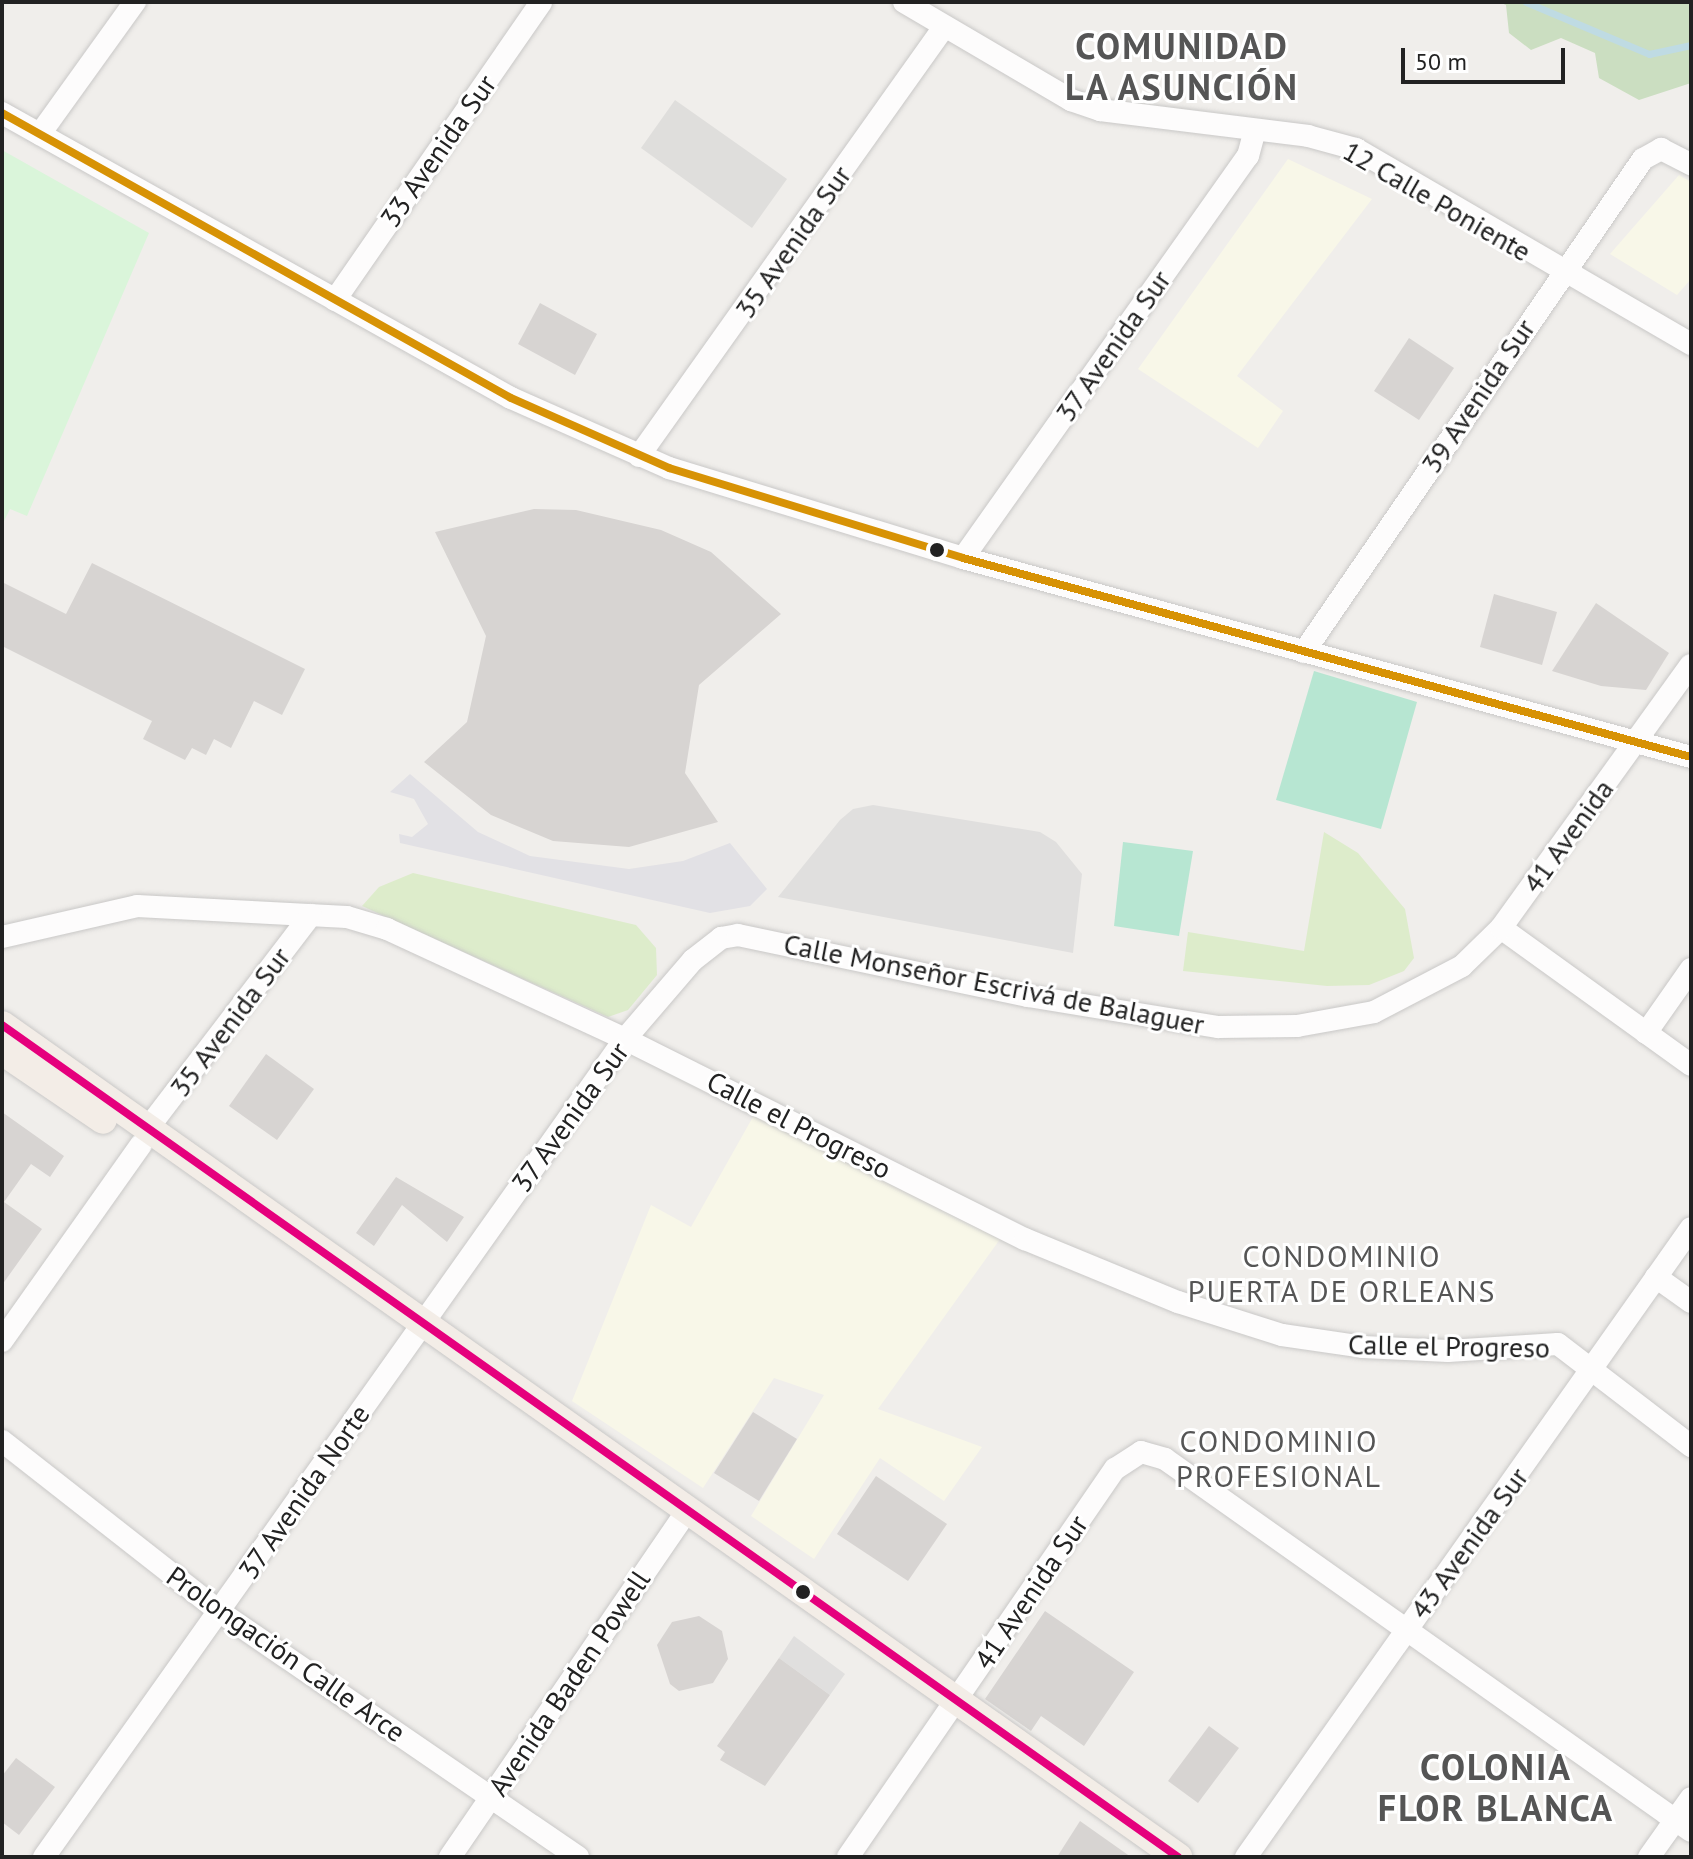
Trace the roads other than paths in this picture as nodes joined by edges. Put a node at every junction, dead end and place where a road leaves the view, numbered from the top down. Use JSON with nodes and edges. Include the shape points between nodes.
{"nodes":[{"id":1,"x":135,"y":2,"type":"edge"},
{"id":2,"x":541,"y":2,"type":"edge"},
{"id":3,"x":904,"y":2,"type":"edge"},
{"id":4,"x":944,"y":27,"type":"junction"},
{"id":5,"x":2,"y":113,"type":"edge"},
{"id":6,"x":1255,"y":130,"type":"junction"},
{"id":7,"x":40,"y":134,"type":"junction"},
{"id":8,"x":1691,"y":164,"type":"edge"},
{"id":9,"x":1561,"y":274,"type":"junction"},
{"id":10,"x":335,"y":300,"type":"junction"},
{"id":11,"x":1691,"y":344,"type":"edge"},
{"id":12,"x":639,"y":456,"type":"junction"},
{"id":13,"x":963,"y":558,"type":"junction"},
{"id":14,"x":1304,"y":652,"type":"junction"},
{"id":15,"x":1691,"y":665,"type":"edge"},
{"id":16,"x":1637,"y":742,"type":"junction"},
{"id":17,"x":1691,"y":757,"type":"edge"},
{"id":18,"x":311,"y":915,"type":"junction"},
{"id":19,"x":1501,"y":928,"type":"junction"},
{"id":20,"x":738,"y":935,"type":"joint"},
{"id":21,"x":2,"y":937,"type":"edge"},
{"id":22,"x":1691,"y":969,"type":"edge"},
{"id":23,"x":1391,"y":1004,"type":"joint"},
{"id":24,"x":2,"y":1025,"type":"edge"},
{"id":25,"x":1646,"y":1033,"type":"junction"},
{"id":26,"x":625,"y":1039,"type":"junction"},
{"id":27,"x":2,"y":1051,"type":"edge"},
{"id":28,"x":1691,"y":1065,"type":"edge"},
{"id":29,"x":145,"y":1137,"type":"junction"},
{"id":30,"x":1691,"y":1228,"type":"edge"},
{"id":31,"x":1656,"y":1277,"type":"junction"},
{"id":32,"x":1691,"y":1302,"type":"edge"},
{"id":33,"x":417,"y":1329,"type":"junction"},
{"id":34,"x":2,"y":1341,"type":"edge"},
{"id":35,"x":1590,"y":1373,"type":"junction"},
{"id":36,"x":2,"y":1441,"type":"edge"},
{"id":37,"x":1691,"y":1446,"type":"edge"},
{"id":38,"x":683,"y":1517,"type":"junction"},
{"id":39,"x":220,"y":1612,"type":"junction"},
{"id":40,"x":1407,"y":1630,"type":"junction"},
{"id":41,"x":952,"y":1707,"type":"junction"},
{"id":42,"x":491,"y":1797,"type":"junction"},
{"id":43,"x":1691,"y":1798,"type":"edge"},
{"id":44,"x":1683,"y":1826,"type":"edge"},
{"id":45,"x":44,"y":1857,"type":"edge"},
{"id":46,"x":450,"y":1857,"type":"edge"},
{"id":47,"x":578,"y":1857,"type":"edge"},
{"id":48,"x":848,"y":1857,"type":"edge"},
{"id":49,"x":1146,"y":1857,"type":"edge"},
{"id":50,"x":1178,"y":1857,"type":"edge"},
{"id":51,"x":1246,"y":1857,"type":"edge"},
{"id":52,"x":1649,"y":1857,"type":"edge"}],
"edges":[{"from":1,"to":7,"type":"street"},
{"from":2,"to":10,"type":"street","name":"33 Avenida Sur"},
{"from":3,"to":4,"type":"street","name":"12 Calle Poniente"},
{"from":4,"to":6,"type":"street","name":"12 Calle Poniente","via":[[1071,100],[1100,110]]},
{"from":4,"to":12,"type":"street","name":"35 Avenida Sur"},
{"from":5,"to":7,"type":"street"},
{"from":6,"to":9,"type":"street","name":"12 Calle Poniente","via":[[1356,149]]},
{"from":6,"to":13,"type":"street","name":"37 Avenida Sur","via":[[1248,156]]},
{"from":7,"to":10,"type":"street"},
{"from":8,"to":9,"type":"street","name":"39 Avenida Sur","via":[[1661,149],[1643,159]]},
{"from":9,"to":11,"type":"street","name":"12 Calle Poniente"},
{"from":9,"to":14,"type":"street","name":"39 Avenida Sur"},
{"from":10,"to":12,"type":"street","via":[[511,398]]},
{"from":12,"to":13,"type":"street"},
{"from":13,"to":14,"type":"street"},
{"from":14,"to":16,"type":"street"},
{"from":15,"to":16,"type":"street","name":"41 Avenida"},
{"from":16,"to":17,"type":"street"},
{"from":16,"to":19,"type":"street","name":"41 Avenida"},
{"from":18,"to":21,"type":"street","name":"Calle el Progreso","via":[[137,906]]},
{"from":18,"to":26,"type":"street","name":"Calle el Progreso","via":[[387,929]]},
{"from":18,"to":29,"type":"street","name":"35 Avenida Sur"},
{"from":19,"to":23,"type":"street","name":"41 Avenida","via":[[1462,966]]},
{"from":19,"to":25,"type":"street"},
{"from":20,"to":23,"type":"street","name":"Calle Monseñor Escrivá de Balaguer","via":[[1028,996],[1218,1027],[1297,1026]]},
{"from":20,"to":26,"type":"street","name":"37 Avenida Sur","via":[[721,938],[693,960]]},
{"from":22,"to":25,"type":"street"},
{"from":24,"to":29,"type":"main road"},
{"from":25,"to":28,"type":"street"},
{"from":26,"to":33,"type":"street","name":"37 Avenida Sur"},
{"from":26,"to":35,"type":"street","name":"Calle el Progreso","via":[[1025,1239],[1207,1313],[1282,1335],[1382,1348],[1558,1344]]},
{"from":27,"to":29,"type":"main road"},
{"from":29,"to":33,"type":"main road"},
{"from":29,"to":34,"type":"street","name":"35 Avenida Sur"},
{"from":30,"to":31,"type":"street","name":"43 Avenida Sur"},
{"from":31,"to":32,"type":"street"},
{"from":31,"to":35,"type":"street","name":"43 Avenida Sur"},
{"from":33,"to":38,"type":"main road"},
{"from":33,"to":39,"type":"street","name":"37 Avenida Norte"},
{"from":35,"to":37,"type":"street","name":"Calle el Progreso"},
{"from":35,"to":40,"type":"street","name":"43 Avenida Sur"},
{"from":36,"to":39,"type":"street","name":"Prolongación Calle Arce"},
{"from":38,"to":41,"type":"main road"},
{"from":38,"to":42,"type":"street","name":"Avenida Baden Powell"},
{"from":39,"to":42,"type":"street","name":"Prolongación Calle Arce"},
{"from":39,"to":45,"type":"street","name":"37 Avenida Norte"},
{"from":40,"to":41,"type":"street","name":"41 Avenida Sur","via":[[1155,1453],[1132,1453],[1115,1469]]},
{"from":40,"to":44,"type":"street"},
{"from":40,"to":51,"type":"street","name":"43 Avenida Sur"},
{"from":41,"to":48,"type":"street","name":"41 Avenida Sur"},
{"from":41,"to":49,"type":"main road"},
{"from":41,"to":50,"type":"main road"},
{"from":42,"to":46,"type":"street","name":"Avenida Baden Powell"},
{"from":42,"to":47,"type":"street","name":"Prolongación Calle Arce"},
{"from":43,"to":44,"type":"street"},
{"from":44,"to":52,"type":"street"}]}
